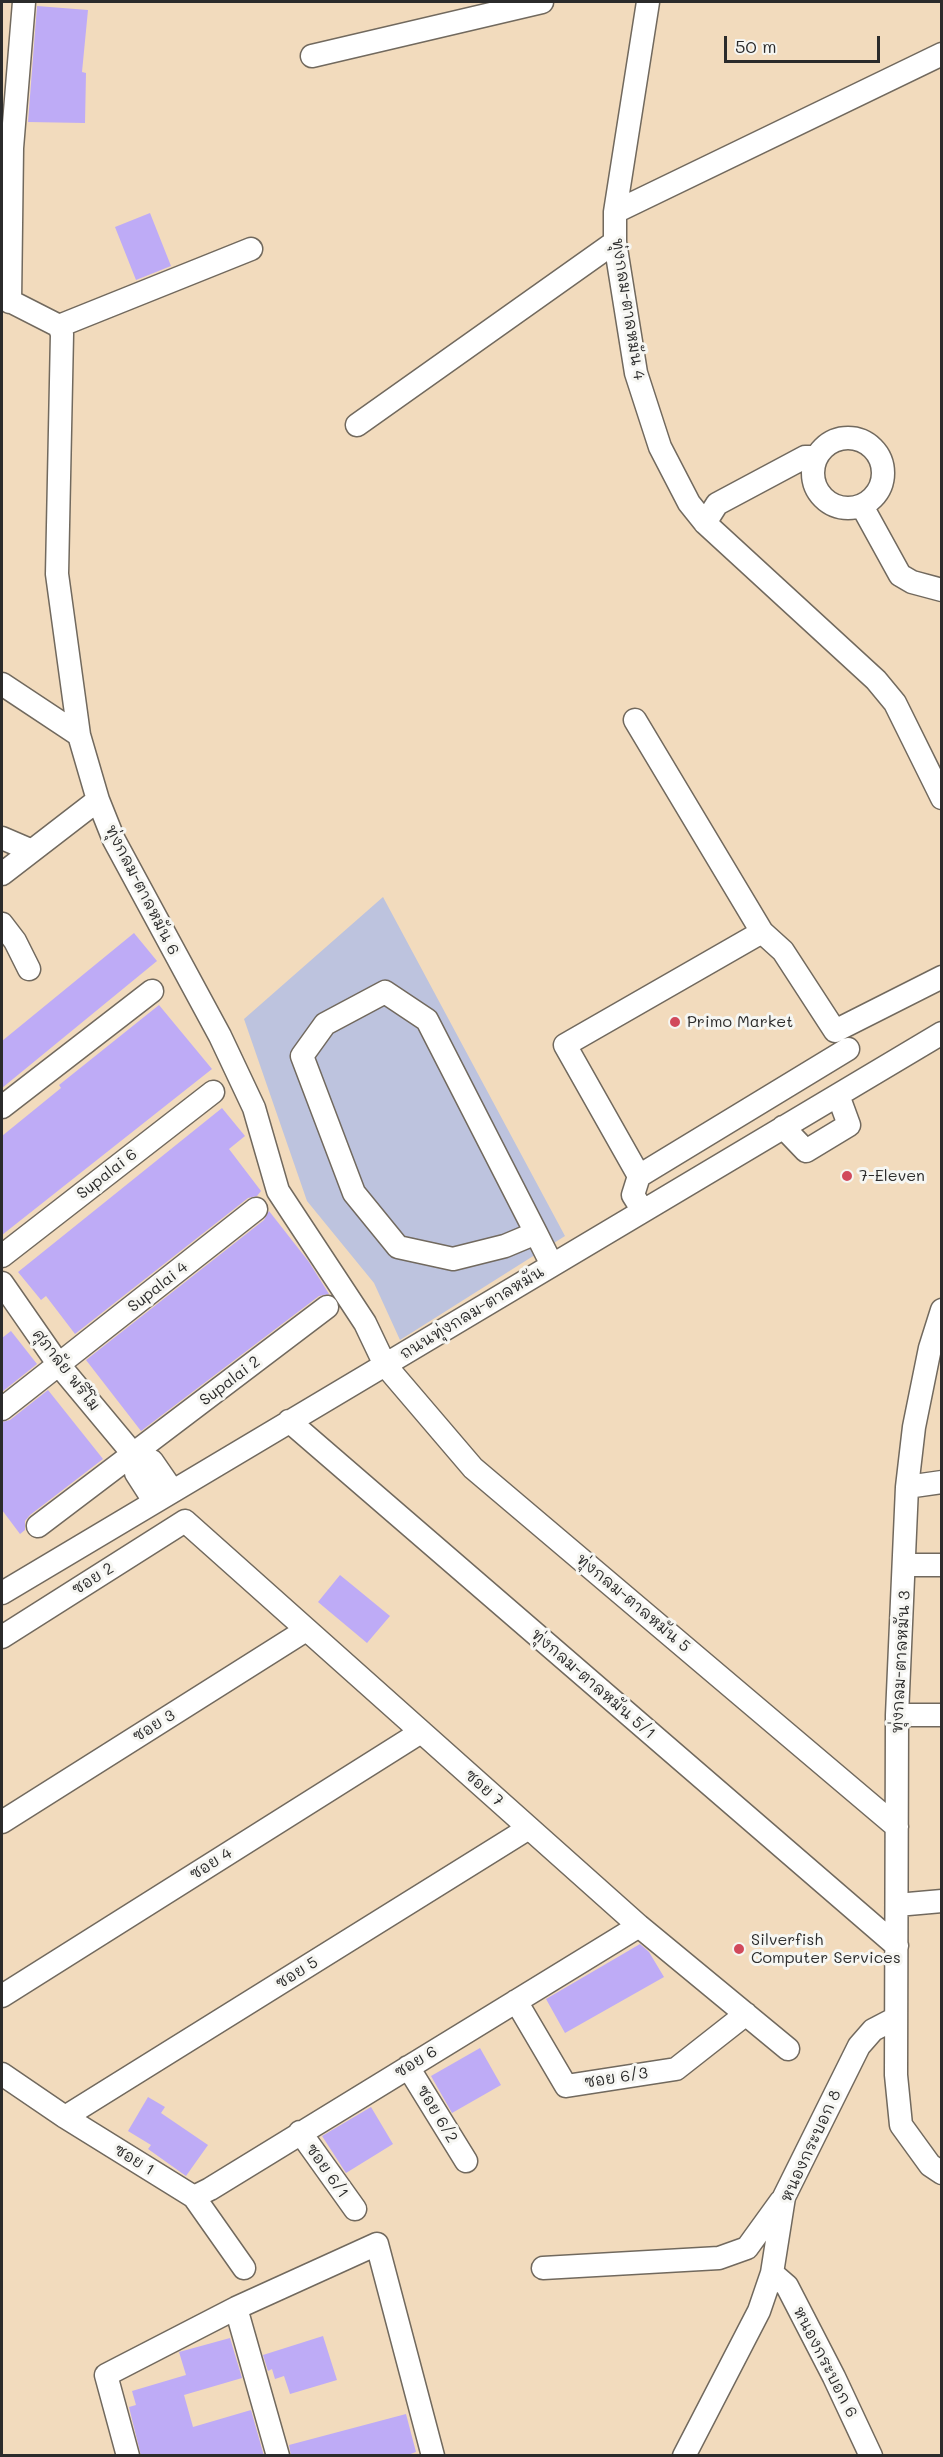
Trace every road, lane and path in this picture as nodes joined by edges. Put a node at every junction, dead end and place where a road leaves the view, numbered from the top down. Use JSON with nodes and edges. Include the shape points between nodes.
{"nodes":[{"id":1,"x":24,"y":2,"type":"edge"},
{"id":2,"x":542,"y":2,"type":"edge"},
{"id":3,"x":648,"y":2,"type":"edge"},
{"id":4,"x":942,"y":54,"type":"edge"},
{"id":5,"x":312,"y":56,"type":"dead end"},
{"id":6,"x":615,"y":212,"type":"junction"},
{"id":7,"x":615,"y":242,"type":"junction"},
{"id":8,"x":251,"y":249,"type":"dead end"},
{"id":9,"x":6,"y":299,"type":"edge"},
{"id":10,"x":59,"y":326,"type":"junction"},
{"id":11,"x":357,"y":425,"type":"dead end"},
{"id":12,"x":816,"y":457,"type":"junction"},
{"id":13,"x":862,"y":506,"type":"junction"},
{"id":14,"x":705,"y":523,"type":"junction"},
{"id":15,"x":942,"y":590,"type":"edge"},
{"id":16,"x":2,"y":684,"type":"edge"},
{"id":17,"x":635,"y":720,"type":"dead end"},
{"id":18,"x":79,"y":735,"type":"junction"},
{"id":19,"x":942,"y":798,"type":"edge"},
{"id":20,"x":99,"y":800,"type":"junction"},
{"id":21,"x":2,"y":838,"type":"edge"},
{"id":22,"x":30,"y":850,"type":"junction"},
{"id":23,"x":2,"y":874,"type":"edge"},
{"id":24,"x":2,"y":924,"type":"edge"},
{"id":25,"x":762,"y":932,"type":"junction"},
{"id":26,"x":29,"y":969,"type":"dead end"},
{"id":27,"x":942,"y":977,"type":"edge"},
{"id":28,"x":152,"y":991,"type":"dead end"},
{"id":29,"x":942,"y":1033,"type":"edge"},
{"id":30,"x":842,"y":1040,"type":"junction"},
{"id":31,"x":867,"y":1077,"type":"junction"},
{"id":32,"x":213,"y":1092,"type":"dead end"},
{"id":33,"x":838,"y":1095,"type":"junction"},
{"id":34,"x":2,"y":1107,"type":"edge"},
{"id":35,"x":729,"y":1121,"type":"junction"},
{"id":36,"x":783,"y":1127,"type":"junction"},
{"id":37,"x":749,"y":1147,"type":"junction"},
{"id":38,"x":639,"y":1176,"type":"junction"},
{"id":39,"x":256,"y":1209,"type":"dead end"},
{"id":40,"x":643,"y":1210,"type":"junction"},
{"id":41,"x":536,"y":1233,"type":"junction"},
{"id":42,"x":2,"y":1256,"type":"edge"},
{"id":43,"x":552,"y":1265,"type":"junction"},
{"id":44,"x":2,"y":1282,"type":"edge"},
{"id":45,"x":327,"y":1307,"type":"dead end"},
{"id":46,"x":942,"y":1310,"type":"edge"},
{"id":47,"x":936,"y":1347,"type":"edge"},
{"id":48,"x":59,"y":1365,"type":"junction"},
{"id":49,"x":385,"y":1365,"type":"junction"},
{"id":50,"x":2,"y":1410,"type":"edge"},
{"id":51,"x":289,"y":1421,"type":"junction"},
{"id":52,"x":134,"y":1455,"type":"junction"},
{"id":53,"x":942,"y":1482,"type":"edge"},
{"id":54,"x":907,"y":1486,"type":"junction"},
{"id":55,"x":163,"y":1496,"type":"junction"},
{"id":56,"x":185,"y":1521,"type":"joint"},
{"id":57,"x":38,"y":1526,"type":"dead end"},
{"id":58,"x":905,"y":1565,"type":"junction"},
{"id":59,"x":942,"y":1565,"type":"edge"},
{"id":60,"x":2,"y":1593,"type":"edge"},
{"id":61,"x":306,"y":1630,"type":"junction"},
{"id":62,"x":2,"y":1637,"type":"edge"},
{"id":63,"x":897,"y":1715,"type":"junction"},
{"id":64,"x":942,"y":1715,"type":"edge"},
{"id":65,"x":421,"y":1732,"type":"junction"},
{"id":66,"x":2,"y":1822,"type":"edge"},
{"id":67,"x":897,"y":1827,"type":"junction"},
{"id":68,"x":529,"y":1828,"type":"junction"},
{"id":69,"x":942,"y":1901,"type":"edge"},
{"id":70,"x":897,"y":1905,"type":"junction"},
{"id":71,"x":639,"y":1926,"type":"junction"},
{"id":72,"x":897,"y":1946,"type":"junction"},
{"id":73,"x":2,"y":1996,"type":"edge"},
{"id":74,"x":516,"y":2001,"type":"junction"},
{"id":75,"x":746,"y":2014,"type":"junction"},
{"id":76,"x":896,"y":2018,"type":"junction"},
{"id":77,"x":788,"y":2049,"type":"dead end"},
{"id":78,"x":408,"y":2067,"type":"junction"},
{"id":79,"x":2,"y":2074,"type":"edge"},
{"id":80,"x":65,"y":2117,"type":"junction"},
{"id":81,"x":300,"y":2132,"type":"junction"},
{"id":82,"x":466,"y":2161,"type":"dead end"},
{"id":83,"x":942,"y":2173,"type":"edge"},
{"id":84,"x":194,"y":2197,"type":"junction"},
{"id":85,"x":784,"y":2197,"type":"junction"},
{"id":86,"x":355,"y":2209,"type":"dead end"},
{"id":87,"x":244,"y":2268,"type":"dead end"},
{"id":88,"x":543,"y":2268,"type":"dead end"},
{"id":89,"x":772,"y":2273,"type":"junction"},
{"id":90,"x":236,"y":2308,"type":"junction"},
{"id":91,"x":128,"y":2456,"type":"edge"},
{"id":92,"x":278,"y":2456,"type":"edge"},
{"id":93,"x":433,"y":2456,"type":"edge"},
{"id":94,"x":684,"y":2456,"type":"edge"},
{"id":95,"x":871,"y":2456,"type":"edge"}],
"edges":[{"from":1,"to":9,"type":"street","via":[[12,148]]},
{"from":2,"to":5,"type":"street"},
{"from":3,"to":6,"type":"street","name":"ทุ่งกลม-ตาลหมัน 4"},
{"from":4,"to":6,"type":"street"},
{"from":6,"to":7,"type":"street","name":"ทุ่งกลม-ตาลหมัน 4"},
{"from":7,"to":11,"type":"street"},
{"from":7,"to":14,"type":"street","name":"ทุ่งกลม-ตาลหมัน 4","via":[[636,373],[660,447],[689,503]]},
{"from":8,"to":10,"type":"street"},
{"from":9,"to":10,"type":"street"},
{"from":10,"to":18,"type":"street","name":"ทุ่งกลม-ตาลหมัน 6","via":[[62,334],[57,574]]},
{"from":12,"to":13,"type":"street","via":[[812,471],[814,486],[823,499],[835,507]]},
{"from":12,"to":13,"type":"street","via":[[836,440],[849,438],[873,448],[881,459],[882,485],[875,497]]},
{"from":12,"to":14,"type":"street","via":[[805,457],[717,504]]},
{"from":13,"to":15,"type":"street","via":[[900,574],[912,582]]},
{"from":14,"to":19,"type":"street","name":"ทุ่งกลม-ตาลหมัน 4","via":[[876,680],[895,704]]},
{"from":16,"to":18,"type":"street"},
{"from":17,"to":25,"type":"street"},
{"from":18,"to":20,"type":"street","name":"ทุ่งกลม-ตาลหมัน 6"},
{"from":20,"to":22,"type":"street"},
{"from":20,"to":49,"type":"street","name":"ทุ่งกลม-ตาลหมัน 6","via":[[114,840],[255,1108],[278,1191],[365,1323]]},
{"from":21,"to":22,"type":"street"},
{"from":22,"to":23,"type":"street"},
{"from":24,"to":26,"type":"street"},
{"from":25,"to":30,"type":"street","via":[[783,951]]},
{"from":25,"to":38,"type":"street","via":[[565,1045]]},
{"from":27,"to":30,"type":"street"},
{"from":28,"to":34,"type":"street"},
{"from":29,"to":31,"type":"street","name":"ถนนทุ่งกลม-ตาลหมัน"},
{"from":30,"to":31,"type":"street"},
{"from":30,"to":35,"type":"street"},
{"from":31,"to":33,"type":"street","name":"ถนนทุ่งกลม-ตาลหมัน"},
{"from":32,"to":42,"type":"street","name":"Supalai 6"},
{"from":33,"to":36,"type":"street","name":"ถนนทุ่งกลม-ตาลหมัน"},
{"from":33,"to":36,"type":"street","via":[[849,1125],[806,1151]]},
{"from":35,"to":37,"type":"street"},
{"from":35,"to":38,"type":"street"},
{"from":36,"to":37,"type":"street","name":"ถนนทุ่งกลม-ตาลหมัน"},
{"from":37,"to":40,"type":"street","name":"ถนนทุ่งกลม-ตาลหมัน"},
{"from":38,"to":40,"type":"street","via":[[633,1195]]},
{"from":39,"to":48,"type":"street","name":"Supalai 4"},
{"from":40,"to":43,"type":"street","name":"ถนนทุ่งกลม-ตาลหมัน"},
{"from":41,"to":41,"type":"street","via":[[427,1020],[385,992],[325,1024],[302,1056],[354,1193],[398,1247],[453,1259],[505,1246]]},
{"from":41,"to":43,"type":"street"},
{"from":43,"to":49,"type":"street","name":"ถนนทุ่งกลม-ตาลหมัน"},
{"from":44,"to":48,"type":"street","name":"ศุภาลัย พรีโม"},
{"from":45,"to":52,"type":"street","name":"Supalai 2"},
{"from":46,"to":47,"type":"street","name":"ทุ่งกลม-ตาลหมัน 3"},
{"from":47,"to":54,"type":"street","name":"ทุ่งกลม-ตาลหมัน 3","via":[[915,1427]]},
{"from":48,"to":50,"type":"street","name":"Supalai 4"},
{"from":48,"to":52,"type":"street","name":"ศุภาลัย พรีโม"},
{"from":49,"to":51,"type":"street","name":"ถนนทุ่งกลม-ตาลหมัน"},
{"from":49,"to":67,"type":"street","name":"ทุ่งกลม-ตาลหมัน 5","via":[[473,1468]]},
{"from":51,"to":55,"type":"street","name":"ถนนทุ่งกลม-ตาลหมัน"},
{"from":51,"to":72,"type":"street","name":"ทุ่งกลม-ตาลหมัน 5/1"},
{"from":52,"to":55,"type":"street","name":"ศุภาลัย พรีโม","via":[[136,1473]]},
{"from":52,"to":57,"type":"street","name":"Supalai 2"},
{"from":53,"to":54,"type":"street"},
{"from":54,"to":58,"type":"street","name":"ทุ่งกลม-ตาลหมัน 3"},
{"from":55,"to":60,"type":"street","name":"ถนนทุ่งกลม-ตาลหมัน"},
{"from":56,"to":61,"type":"street","name":"ซอย 7"},
{"from":56,"to":62,"type":"street","name":"ซอย 2"},
{"from":58,"to":59,"type":"street"},
{"from":58,"to":63,"type":"street","name":"ทุ่งกลม-ตาลหมัน 3"},
{"from":61,"to":65,"type":"street","name":"ซอย 7"},
{"from":61,"to":66,"type":"street","name":"ซอย 3"},
{"from":63,"to":64,"type":"street"},
{"from":63,"to":67,"type":"street","name":"ทุ่งกลม-ตาลหมัน 3"},
{"from":65,"to":68,"type":"street","name":"ซอย 7"},
{"from":65,"to":73,"type":"street","name":"ซอย 4"},
{"from":67,"to":70,"type":"street","name":"ทุ่งกลม-ตาลหมัน 3"},
{"from":68,"to":71,"type":"street","name":"ซอย 7"},
{"from":68,"to":80,"type":"street","name":"ซอย 5"},
{"from":69,"to":70,"type":"street"},
{"from":70,"to":72,"type":"street","name":"ทุ่งกลม-ตาลหมัน 3"},
{"from":71,"to":74,"type":"street","name":"ซอย 6"},
{"from":71,"to":75,"type":"street","name":"ซอย 7"},
{"from":72,"to":76,"type":"street","name":"ทุ่งกลม-ตาลหมัน 3"},
{"from":74,"to":75,"type":"street","name":"ซอย 6/3","via":[[566,2085],[676,2069]]},
{"from":74,"to":78,"type":"street","name":"ซอย 6"},
{"from":75,"to":77,"type":"street","name":"ซอย 7"},
{"from":76,"to":83,"type":"street","name":"ทุ่งกลม-ตาลหมัน 3","via":[[901,2125],[930,2165]]},
{"from":76,"to":85,"type":"street","name":"หนองกระบอก 8","via":[[873,2030],[859,2046]]},
{"from":78,"to":81,"type":"street","name":"ซอย 6"},
{"from":78,"to":82,"type":"street","name":"ซอย 6/2"},
{"from":79,"to":80,"type":"street","name":"ซอย 1"},
{"from":80,"to":84,"type":"street","name":"ซอย 1"},
{"from":81,"to":84,"type":"street","name":"ซอย 6"},
{"from":81,"to":86,"type":"street","name":"ซอย 6/1"},
{"from":84,"to":87,"type":"street","name":"ซอย 1"},
{"from":85,"to":88,"type":"street","via":[[747,2248],[719,2258]]},
{"from":85,"to":89,"type":"street","name":"หนองกระบอก 8"},
{"from":89,"to":94,"type":"street","name":"หนองกระบอก 8","via":[[759,2311]]},
{"from":89,"to":95,"type":"street","name":"หนองกระบอก 6","via":[[787,2286]]},
{"from":90,"to":91,"type":"street","via":[[106,2375]]},
{"from":90,"to":92,"type":"street"},
{"from":90,"to":93,"type":"street","via":[[377,2244]]}]}
